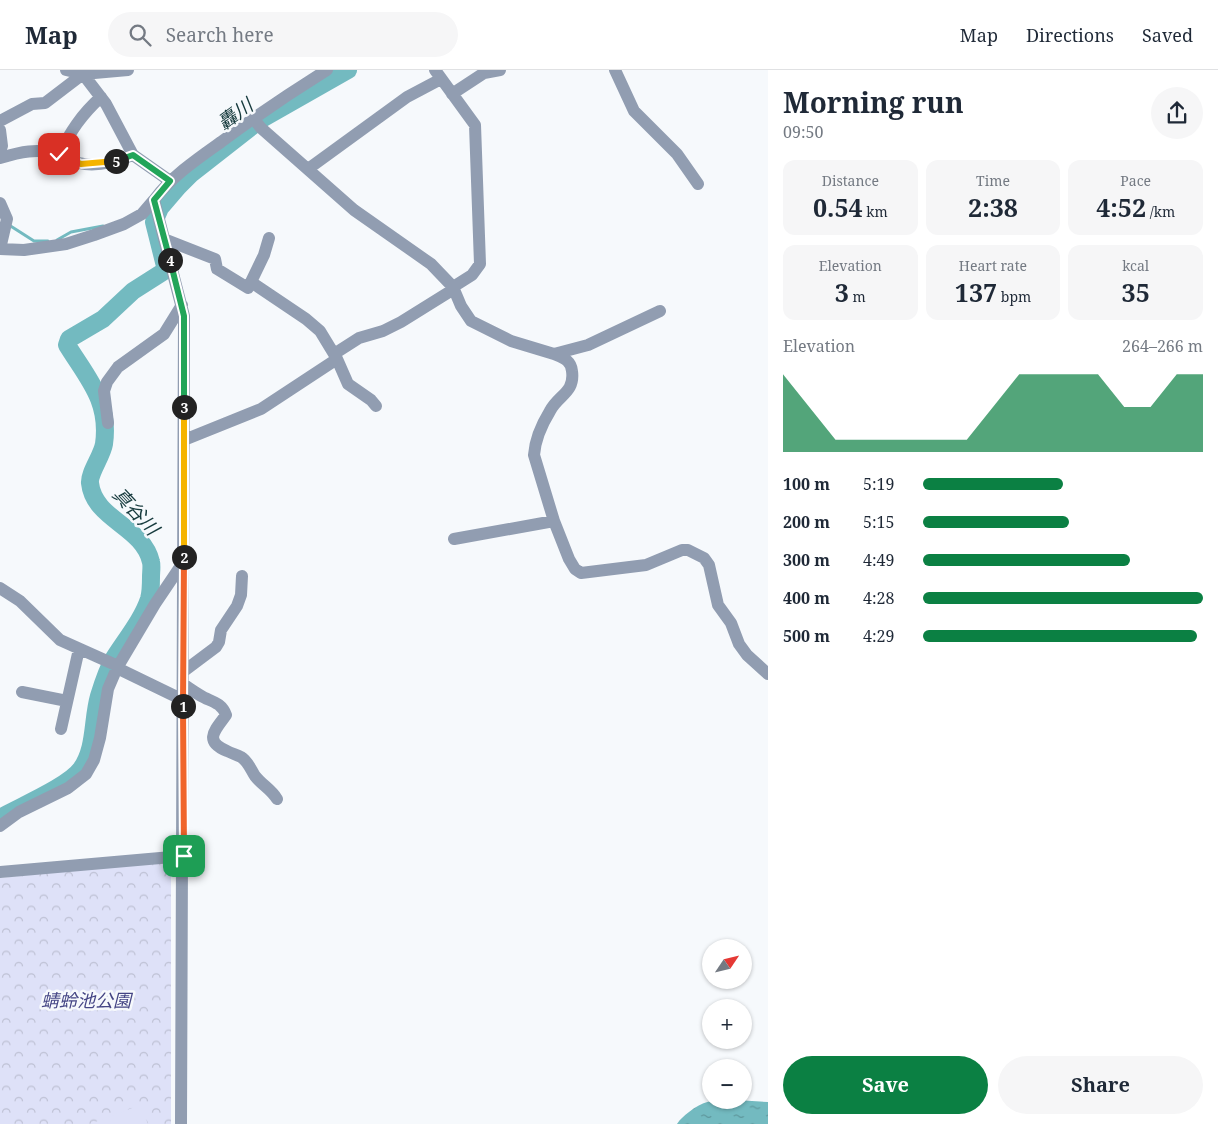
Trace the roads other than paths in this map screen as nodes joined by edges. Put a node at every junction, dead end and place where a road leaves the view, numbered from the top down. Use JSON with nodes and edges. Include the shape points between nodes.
{"nodes":[{"id":1,"x":66,"y":70,"type":"edge"},
{"id":2,"x":128,"y":70,"type":"edge"},
{"id":3,"x":327,"y":70,"type":"edge"},
{"id":4,"x":500,"y":70,"type":"edge"},
{"id":5,"x":615,"y":70,"type":"edge"},
{"id":6,"x":83,"y":74,"type":"junction"},
{"id":7,"x":438,"y":74,"type":"edge"},
{"id":8,"x":307,"y":75,"type":"edge"},
{"id":9,"x":452,"y":94,"type":"junction"},
{"id":10,"x":100,"y":97,"type":"junction"},
{"id":11,"x":253,"y":118,"type":"junction"},
{"id":12,"x":0,"y":121,"type":"edge"},
{"id":13,"x":0,"y":130,"type":"edge"},
{"id":14,"x":0,"y":150,"type":"edge"},
{"id":15,"x":59,"y":154,"type":"junction"},
{"id":16,"x":133,"y":155,"type":"junction"},
{"id":17,"x":0,"y":158,"type":"edge"},
{"id":18,"x":308,"y":169,"type":"junction"},
{"id":19,"x":170,"y":181,"type":"junction"},
{"id":20,"x":698,"y":184,"type":"dead end"},
{"id":21,"x":0,"y":204,"type":"edge"},
{"id":22,"x":154,"y":204,"type":"junction"},
{"id":23,"x":269,"y":238,"type":"dead end"},
{"id":24,"x":164,"y":239,"type":"junction"},
{"id":25,"x":0,"y":249,"type":"edge"},
{"id":26,"x":251,"y":282,"type":"junction"},
{"id":27,"x":454,"y":288,"type":"junction"},
{"id":28,"x":182,"y":305,"type":"junction"},
{"id":29,"x":660,"y":311,"type":"dead end"},
{"id":30,"x":554,"y":354,"type":"junction"},
{"id":31,"x":336,"y":357,"type":"junction"},
{"id":32,"x":376,"y":406,"type":"dead end"},
{"id":33,"x":108,"y":423,"type":"dead end"},
{"id":34,"x":184,"y":440,"type":"junction"},
{"id":35,"x":554,"y":521,"type":"junction"},
{"id":36,"x":454,"y":540,"type":"dead end"},
{"id":37,"x":184,"y":561,"type":"junction"},
{"id":38,"x":242,"y":576,"type":"dead end"},
{"id":39,"x":0,"y":588,"type":"edge"},
{"id":40,"x":79,"y":648,"type":"junction"},
{"id":41,"x":118,"y":667,"type":"junction"},
{"id":42,"x":184,"y":670,"type":"junction"},
{"id":43,"x":768,"y":674,"type":"edge"},
{"id":44,"x":183,"y":684,"type":"junction"},
{"id":45,"x":22,"y":692,"type":"dead end"},
{"id":46,"x":183,"y":700,"type":"junction"},
{"id":47,"x":67,"y":701,"type":"junction"},
{"id":48,"x":61,"y":729,"type":"dead end"},
{"id":49,"x":277,"y":798,"type":"dead end"},
{"id":50,"x":0,"y":826,"type":"edge"},
{"id":51,"x":184,"y":856,"type":"junction"},
{"id":52,"x":0,"y":872,"type":"edge"},
{"id":53,"x":182,"y":1124,"type":"edge"}],
"edges":[{"from":1,"to":6,"type":"street"},
{"from":2,"to":6,"type":"street"},
{"from":3,"to":8,"type":"street"},
{"from":4,"to":9,"type":"street","via":[[484,73]]},
{"from":5,"to":20,"type":"street","via":[[634,111],[677,154]]},
{"from":6,"to":10,"type":"street"},
{"from":6,"to":12,"type":"street","via":[[45,103],[32,104]]},
{"from":7,"to":9,"type":"street"},
{"from":7,"to":18,"type":"street"},
{"from":8,"to":11,"type":"street"},
{"from":9,"to":27,"type":"street","via":[[475,125],[480,249],[480,264],[476,270]]},
{"from":10,"to":15,"type":"street","via":[[72,128]]},
{"from":10,"to":16,"type":"street"},
{"from":11,"to":18,"type":"street"},
{"from":11,"to":19,"type":"street"},
{"from":13,"to":14,"type":"street"},
{"from":15,"to":16,"type":"street","via":[[81,164],[112,163]]},
{"from":15,"to":17,"type":"street","via":[[31,150]]},
{"from":16,"to":19,"type":"street"},
{"from":18,"to":27,"type":"street","via":[[354,210],[431,264]]},
{"from":19,"to":22,"type":"street"},
{"from":21,"to":25,"type":"street","via":[[7,219]]},
{"from":22,"to":24,"type":"street"},
{"from":22,"to":25,"type":"street","via":[[124,224],[66,244],[24,250]]},
{"from":23,"to":26,"type":"street"},
{"from":24,"to":26,"type":"street","via":[[215,259],[217,269],[248,288]]},
{"from":24,"to":28,"type":"street"},
{"from":26,"to":31,"type":"street","via":[[320,331]]},
{"from":27,"to":30,"type":"street","via":[[470,321],[511,342]]},
{"from":27,"to":31,"type":"street","via":[[401,322],[359,338]]},
{"from":28,"to":33,"type":"street","via":[[164,334],[118,367],[107,382],[104,392]]},
{"from":28,"to":34,"type":"street"},
{"from":29,"to":30,"type":"street","via":[[588,345]]},
{"from":30,"to":35,"type":"street","via":[[568,360],[572,367],[571,386],[551,409],[534,445],[534,456]]},
{"from":31,"to":32,"type":"street","via":[[348,384]]},
{"from":31,"to":34,"type":"street","via":[[261,409]]},
{"from":34,"to":37,"type":"street"},
{"from":35,"to":36,"type":"street"},
{"from":35,"to":43,"type":"street","via":[[569,559],[581,573],[646,565],[682,550],[704,558],[709,565],[718,605],[731,623],[739,644]]},
{"from":37,"to":41,"type":"street"},
{"from":37,"to":42,"type":"street"},
{"from":38,"to":42,"type":"street","via":[[239,601],[221,630],[216,647]]},
{"from":39,"to":40,"type":"street","via":[[20,601],[60,640]]},
{"from":40,"to":41,"type":"street"},
{"from":40,"to":47,"type":"street"},
{"from":41,"to":46,"type":"street"},
{"from":41,"to":50,"type":"street","via":[[108,689],[94,760],[86,774],[68,788],[19,812]]},
{"from":42,"to":44,"type":"street"},
{"from":44,"to":46,"type":"street"},
{"from":44,"to":49,"type":"street","via":[[224,709],[226,715],[213,732],[216,745],[242,758]]},
{"from":45,"to":47,"type":"street"},
{"from":46,"to":51,"type":"street"},
{"from":47,"to":48,"type":"street"},
{"from":51,"to":52,"type":"street"},
{"from":51,"to":53,"type":"street"}]}
